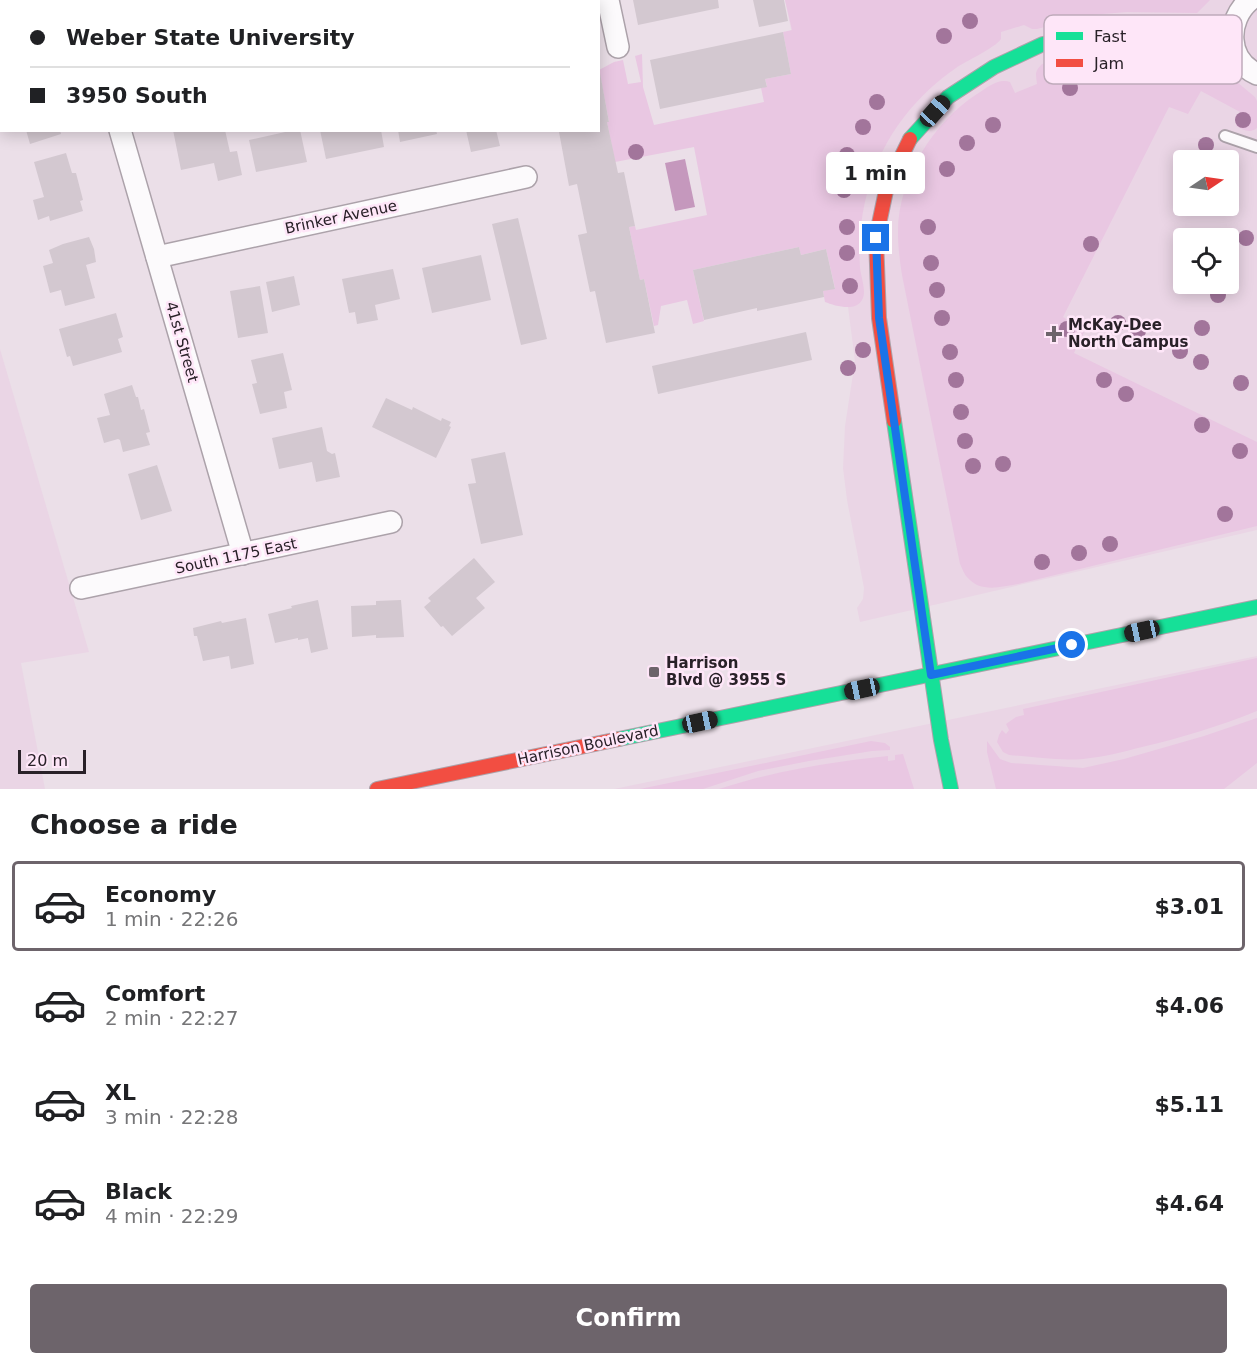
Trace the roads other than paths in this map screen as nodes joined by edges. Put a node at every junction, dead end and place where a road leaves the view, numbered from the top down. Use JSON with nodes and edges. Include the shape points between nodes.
{"nodes":[{"id":1,"x":608,"y":0,"type":"edge"},
{"id":2,"x":1250,"y":0,"type":"edge"},
{"id":3,"x":1238,"y":15,"type":"edge"},
{"id":4,"x":1044,"y":44,"type":"edge"},
{"id":5,"x":618,"y":47,"type":"dead end"},
{"id":6,"x":1242,"y":63,"type":"edge"},
{"id":7,"x":1257,"y":74,"type":"edge"},
{"id":8,"x":121,"y":132,"type":"edge"},
{"id":9,"x":1225,"y":136,"type":"dead end"},
{"id":10,"x":1257,"y":147,"type":"edge"},
{"id":11,"x":526,"y":177,"type":"dead end"},
{"id":12,"x":157,"y":257,"type":"junction"},
{"id":13,"x":391,"y":522,"type":"dead end"},
{"id":14,"x":243,"y":554,"type":"junction"},
{"id":15,"x":81,"y":588,"type":"dead end"},
{"id":16,"x":1257,"y":607,"type":"edge"},
{"id":17,"x":931,"y":675,"type":"junction"},
{"id":18,"x":377,"y":789,"type":"edge"},
{"id":19,"x":951,"y":789,"type":"edge"}],
"edges":[{"from":1,"to":5,"type":"street"},
{"from":2,"to":3,"type":"street"},
{"from":4,"to":17,"type":"street","via":[[994,67],[948,97],[909,140],[887,186],[876,238],[879,318]]},
{"from":6,"to":7,"type":"street"},
{"from":8,"to":12,"type":"street","name":"41st Street"},
{"from":9,"to":10,"type":"lane"},
{"from":11,"to":12,"type":"street","name":"Brinker Avenue"},
{"from":12,"to":14,"type":"street","name":"41st Street"},
{"from":13,"to":14,"type":"street","name":"South 1175 East"},
{"from":14,"to":15,"type":"street","name":"South 1175 East"},
{"from":16,"to":17,"type":"street","name":"Harrison Boulevard"},
{"from":17,"to":18,"type":"street","name":"Harrison Boulevard"},
{"from":17,"to":19,"type":"street"}]}
